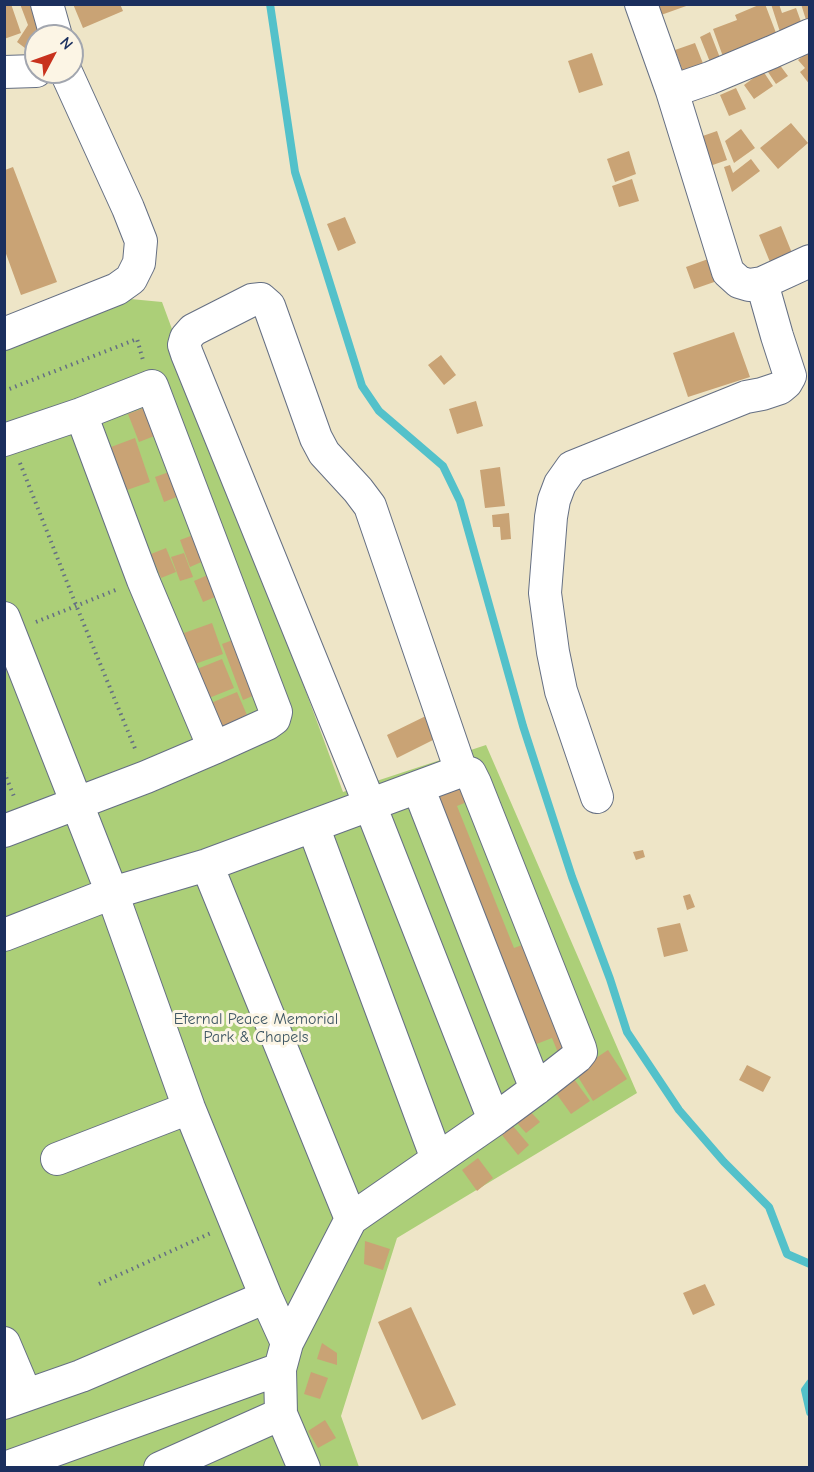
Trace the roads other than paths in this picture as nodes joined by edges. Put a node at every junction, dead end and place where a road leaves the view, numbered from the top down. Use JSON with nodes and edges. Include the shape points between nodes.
{"nodes":[{"id":1,"x":47,"y":4,"type":"edge"},
{"id":2,"x":641,"y":4,"type":"edge"},
{"id":3,"x":53,"y":24,"type":"edge"},
{"id":4,"x":810,"y":35,"type":"edge"},
{"id":5,"x":24,"y":71,"type":"edge"},
{"id":6,"x":4,"y":72,"type":"edge"},
{"id":7,"x":71,"y":84,"type":"edge"},
{"id":8,"x":672,"y":91,"type":"junction"},
{"id":9,"x":810,"y":261,"type":"edge"},
{"id":10,"x":762,"y":284,"type":"junction"},
{"id":11,"x":4,"y":334,"type":"edge"},
{"id":12,"x":81,"y":414,"type":"junction"},
{"id":13,"x":7,"y":439,"type":"edge"},
{"id":14,"x":7,"y":625,"type":"edge"},
{"id":15,"x":214,"y":748,"type":"junction"},
{"id":16,"x":461,"y":771,"type":"junction"},
{"id":17,"x":418,"y":787,"type":"junction"},
{"id":18,"x":597,"y":797,"type":"dead end"},
{"id":19,"x":76,"y":803,"type":"junction"},
{"id":20,"x":369,"y":805,"type":"junction"},
{"id":21,"x":313,"y":826,"type":"junction"},
{"id":22,"x":4,"y":831,"type":"edge"},
{"id":23,"x":207,"y":865,"type":"junction"},
{"id":24,"x":112,"y":893,"type":"junction"},
{"id":25,"x":4,"y":935,"type":"edge"},
{"id":26,"x":536,"y":1089,"type":"junction"},
{"id":27,"x":189,"y":1108,"type":"junction"},
{"id":28,"x":494,"y":1120,"type":"junction"},
{"id":29,"x":57,"y":1159,"type":"dead end"},
{"id":30,"x":437,"y":1159,"type":"junction"},
{"id":31,"x":351,"y":1219,"type":"junction"},
{"id":32,"x":266,"y":1298,"type":"junction"},
{"id":33,"x":4,"y":1343,"type":"edge"},
{"id":34,"x":283,"y":1356,"type":"junction"},
{"id":35,"x":15,"y":1399,"type":"edge"},
{"id":36,"x":281,"y":1414,"type":"junction"},
{"id":37,"x":5,"y":1467,"type":"edge"},
{"id":38,"x":160,"y":1467,"type":"edge"},
{"id":39,"x":304,"y":1467,"type":"edge"}],
"edges":[{"from":1,"to":3,"type":"street"},
{"from":2,"to":8,"type":"street"},
{"from":4,"to":8,"type":"street"},
{"from":5,"to":6,"type":"street"},
{"from":7,"to":11,"type":"street","via":[[141,241],[140,263],[131,279],[117,289]]},
{"from":8,"to":10,"type":"street","via":[[728,272],[739,282]]},
{"from":9,"to":10,"type":"street"},
{"from":10,"to":18,"type":"street","via":[[790,376],[786,383],[572,467],[554,500],[545,593],[553,651],[561,691]]},
{"from":12,"to":13,"type":"street"},
{"from":12,"to":15,"type":"street","via":[[143,580]]},
{"from":12,"to":15,"type":"street","via":[[152,386],[276,712],[267,724]]},
{"from":14,"to":19,"type":"street"},
{"from":15,"to":19,"type":"street"},
{"from":16,"to":17,"type":"street"},
{"from":16,"to":20,"type":"street","via":[[370,506],[324,453],[269,306],[261,299],[252,300],[193,330],[184,345]]},
{"from":16,"to":26,"type":"street","via":[[470,772],[475,783],[580,1048],[580,1054]]},
{"from":17,"to":20,"type":"street"},
{"from":17,"to":26,"type":"street"},
{"from":19,"to":22,"type":"street"},
{"from":19,"to":24,"type":"street"},
{"from":20,"to":21,"type":"street"},
{"from":20,"to":28,"type":"street"},
{"from":21,"to":23,"type":"street"},
{"from":21,"to":30,"type":"street"},
{"from":23,"to":24,"type":"street"},
{"from":23,"to":31,"type":"street"},
{"from":24,"to":25,"type":"street"},
{"from":24,"to":27,"type":"street"},
{"from":26,"to":28,"type":"street"},
{"from":27,"to":29,"type":"street"},
{"from":27,"to":32,"type":"street"},
{"from":28,"to":30,"type":"street"},
{"from":30,"to":31,"type":"street"},
{"from":31,"to":34,"type":"street"},
{"from":32,"to":34,"type":"street"},
{"from":32,"to":35,"type":"street","via":[[81,1376]]},
{"from":33,"to":35,"type":"street"},
{"from":34,"to":36,"type":"street"},
{"from":34,"to":37,"type":"street"},
{"from":36,"to":38,"type":"street"},
{"from":36,"to":39,"type":"street"}]}
